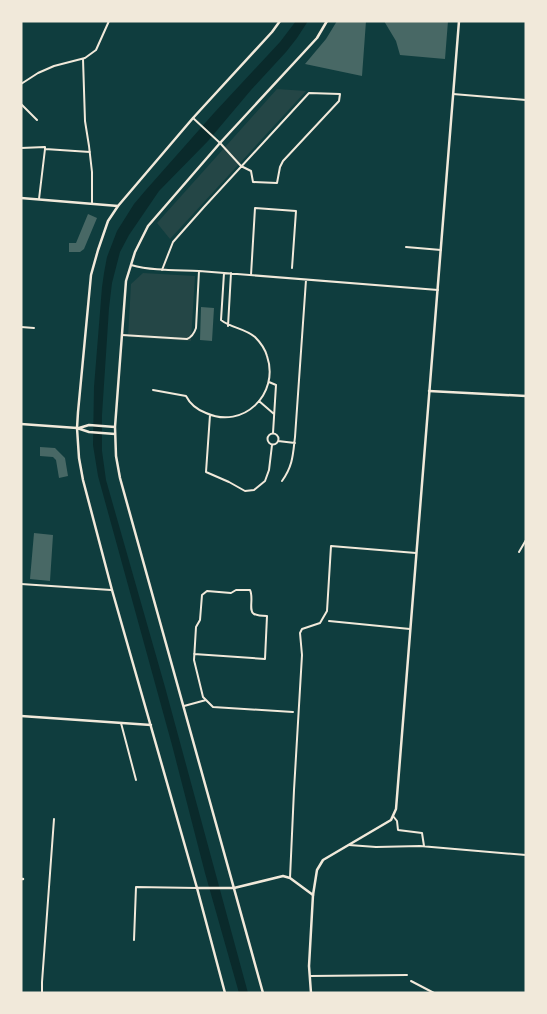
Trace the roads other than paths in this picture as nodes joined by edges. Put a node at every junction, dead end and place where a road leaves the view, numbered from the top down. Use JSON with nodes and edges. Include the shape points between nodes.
{"nodes":[{"id":1,"x":109,"y":21,"type":"edge"},
{"id":2,"x":280,"y":21,"type":"edge"},
{"id":3,"x":327,"y":21,"type":"edge"},
{"id":4,"x":459,"y":21,"type":"edge"},
{"id":5,"x":83,"y":59,"type":"junction"},
{"id":6,"x":21,"y":84,"type":"edge"},
{"id":7,"x":453,"y":94,"type":"junction"},
{"id":8,"x":526,"y":100,"type":"edge"},
{"id":9,"x":21,"y":104,"type":"edge"},
{"id":10,"x":193,"y":118,"type":"junction"},
{"id":11,"x":36,"y":120,"type":"dead end"},
{"id":12,"x":220,"y":143,"type":"junction"},
{"id":13,"x":21,"y":148,"type":"edge"},
{"id":14,"x":45,"y":149,"type":"junction"},
{"id":15,"x":90,"y":152,"type":"junction"},
{"id":16,"x":242,"y":166,"type":"junction"},
{"id":17,"x":21,"y":198,"type":"edge"},
{"id":18,"x":39,"y":200,"type":"junction"},
{"id":19,"x":92,"y":204,"type":"junction"},
{"id":20,"x":118,"y":206,"type":"junction"},
{"id":21,"x":406,"y":247,"type":"dead end"},
{"id":22,"x":441,"y":250,"type":"junction"},
{"id":23,"x":131,"y":265,"type":"junction"},
{"id":24,"x":292,"y":268,"type":"dead end"},
{"id":25,"x":162,"y":270,"type":"junction"},
{"id":26,"x":199,"y":271,"type":"junction"},
{"id":27,"x":224,"y":273,"type":"junction"},
{"id":28,"x":231,"y":273,"type":"junction"},
{"id":29,"x":251,"y":275,"type":"junction"},
{"id":30,"x":306,"y":280,"type":"junction"},
{"id":31,"x":438,"y":290,"type":"junction"},
{"id":32,"x":228,"y":326,"type":"junction"},
{"id":33,"x":21,"y":327,"type":"edge"},
{"id":34,"x":34,"y":328,"type":"dead end"},
{"id":35,"x":122,"y":335,"type":"junction"},
{"id":36,"x":269,"y":382,"type":"junction"},
{"id":37,"x":153,"y":390,"type":"dead end"},
{"id":38,"x":430,"y":391,"type":"junction"},
{"id":39,"x":526,"y":396,"type":"edge"},
{"id":40,"x":259,"y":401,"type":"junction"},
{"id":41,"x":274,"y":414,"type":"junction"},
{"id":42,"x":210,"y":415,"type":"junction"},
{"id":43,"x":21,"y":424,"type":"edge"},
{"id":44,"x":115,"y":427,"type":"junction"},
{"id":45,"x":77,"y":428,"type":"junction"},
{"id":46,"x":273,"y":433,"type":"junction"},
{"id":47,"x":115,"y":434,"type":"junction"},
{"id":48,"x":278,"y":441,"type":"junction"},
{"id":49,"x":295,"y":443,"type":"junction"},
{"id":50,"x":272,"y":445,"type":"junction"},
{"id":51,"x":282,"y":481,"type":"dead end"},
{"id":52,"x":526,"y":540,"type":"edge"},
{"id":53,"x":519,"y":552,"type":"dead end"},
{"id":54,"x":417,"y":553,"type":"junction"},
{"id":55,"x":21,"y":584,"type":"edge"},
{"id":56,"x":112,"y":590,"type":"junction"},
{"id":57,"x":329,"y":621,"type":"dead end"},
{"id":58,"x":410,"y":629,"type":"junction"},
{"id":59,"x":194,"y":654,"type":"junction"},
{"id":60,"x":206,"y":700,"type":"junction"},
{"id":61,"x":184,"y":706,"type":"junction"},
{"id":62,"x":293,"y":712,"type":"dead end"},
{"id":63,"x":21,"y":716,"type":"edge"},
{"id":64,"x":120,"y":722,"type":"junction"},
{"id":65,"x":151,"y":725,"type":"junction"},
{"id":66,"x":136,"y":780,"type":"dead end"},
{"id":67,"x":393,"y":816,"type":"junction"},
{"id":68,"x":54,"y":820,"type":"dead end"},
{"id":69,"x":349,"y":845,"type":"junction"},
{"id":70,"x":424,"y":846,"type":"junction"},
{"id":71,"x":526,"y":855,"type":"edge"},
{"id":72,"x":290,"y":878,"type":"junction"},
{"id":73,"x":197,"y":888,"type":"junction"},
{"id":74,"x":234,"y":888,"type":"junction"},
{"id":75,"x":313,"y":895,"type":"junction"},
{"id":76,"x":134,"y":940,"type":"dead end"},
{"id":77,"x":310,"y":976,"type":"junction"},
{"id":78,"x":407,"y":976,"type":"dead end"},
{"id":79,"x":411,"y":981,"type":"dead end"},
{"id":80,"x":42,"y":993,"type":"edge"},
{"id":81,"x":224,"y":993,"type":"edge"},
{"id":82,"x":263,"y":993,"type":"edge"},
{"id":83,"x":311,"y":993,"type":"edge"},
{"id":84,"x":434,"y":993,"type":"edge"}],
"edges":[{"from":1,"to":5,"type":"street","via":[[96,50]]},
{"from":2,"to":10,"type":"street"},
{"from":3,"to":12,"type":"street","via":[[317,38]]},
{"from":4,"to":7,"type":"street"},
{"from":5,"to":6,"type":"street","via":[[54,66]]},
{"from":5,"to":15,"type":"street","via":[[85,121]]},
{"from":7,"to":8,"type":"street"},
{"from":7,"to":22,"type":"street"},
{"from":9,"to":11,"type":"street"},
{"from":10,"to":12,"type":"street"},
{"from":10,"to":20,"type":"street"},
{"from":12,"to":16,"type":"street"},
{"from":12,"to":23,"type":"street","via":[[148,226]]},
{"from":13,"to":14,"type":"street"},
{"from":14,"to":15,"type":"street"},
{"from":14,"to":18,"type":"street"},
{"from":15,"to":19,"type":"street"},
{"from":16,"to":16,"type":"street","via":[[309,93],[340,94],[339,101],[283,162],[277,183],[253,182],[252,171]]},
{"from":16,"to":25,"type":"street","via":[[173,242]]},
{"from":17,"to":18,"type":"street"},
{"from":18,"to":19,"type":"street"},
{"from":19,"to":20,"type":"street"},
{"from":20,"to":45,"type":"street","via":[[108,221],[91,275]]},
{"from":21,"to":22,"type":"street"},
{"from":22,"to":31,"type":"street"},
{"from":23,"to":25,"type":"street"},
{"from":23,"to":35,"type":"street","via":[[126,281]]},
{"from":24,"to":29,"type":"street","via":[[296,211],[255,208]]},
{"from":25,"to":26,"type":"street"},
{"from":26,"to":27,"type":"street"},
{"from":26,"to":35,"type":"street","via":[[196,328],[190,338]]},
{"from":27,"to":28,"type":"street"},
{"from":27,"to":32,"type":"street","via":[[221,320]]},
{"from":28,"to":29,"type":"street"},
{"from":28,"to":32,"type":"street"},
{"from":29,"to":30,"type":"street"},
{"from":30,"to":31,"type":"street"},
{"from":30,"to":49,"type":"street"},
{"from":31,"to":38,"type":"street"},
{"from":32,"to":36,"type":"street","via":[[243,329],[265,350],[270,364]]},
{"from":33,"to":34,"type":"street"},
{"from":35,"to":44,"type":"street"},
{"from":36,"to":40,"type":"street"},
{"from":36,"to":41,"type":"street","via":[[276,385]]},
{"from":37,"to":42,"type":"street","via":[[186,396],[199,410]]},
{"from":38,"to":39,"type":"street"},
{"from":38,"to":54,"type":"street"},
{"from":40,"to":41,"type":"street"},
{"from":40,"to":42,"type":"street","via":[[243,414],[228,418]]},
{"from":41,"to":46,"type":"street"},
{"from":42,"to":50,"type":"street","via":[[206,472],[240,489],[254,490],[266,481]]},
{"from":43,"to":45,"type":"street"},
{"from":44,"to":45,"type":"street","via":[[89,425]]},
{"from":44,"to":47,"type":"street"},
{"from":45,"to":47,"type":"street"},
{"from":45,"to":56,"type":"street","via":[[83,480]]},
{"from":46,"to":48,"type":"street","via":[[278,436]]},
{"from":46,"to":50,"type":"street","via":[[267,439]]},
{"from":47,"to":61,"type":"street","via":[[120,478]]},
{"from":48,"to":49,"type":"street"},
{"from":48,"to":50,"type":"street"},
{"from":49,"to":51,"type":"street","via":[[292,462]]},
{"from":52,"to":53,"type":"street"},
{"from":54,"to":58,"type":"street"},
{"from":54,"to":72,"type":"street","via":[[330,546],[327,610],[320,623],[302,629],[300,633],[302,655]]},
{"from":55,"to":56,"type":"street"},
{"from":56,"to":65,"type":"street"},
{"from":57,"to":58,"type":"street"},
{"from":58,"to":67,"type":"street"},
{"from":59,"to":59,"type":"street","via":[[203,594],[207,591],[250,590],[252,613],[267,616],[264,659]]},
{"from":59,"to":60,"type":"street","via":[[202,697]]},
{"from":60,"to":61,"type":"street"},
{"from":60,"to":62,"type":"street","via":[[213,707]]},
{"from":61,"to":74,"type":"street"},
{"from":63,"to":64,"type":"street"},
{"from":64,"to":65,"type":"street"},
{"from":64,"to":66,"type":"street"},
{"from":65,"to":73,"type":"street"},
{"from":67,"to":69,"type":"street"},
{"from":67,"to":70,"type":"street","via":[[398,830],[422,833]]},
{"from":68,"to":80,"type":"street"},
{"from":69,"to":70,"type":"street"},
{"from":69,"to":75,"type":"street","via":[[323,860],[317,870]]},
{"from":70,"to":71,"type":"street"},
{"from":72,"to":74,"type":"street","via":[[283,876]]},
{"from":72,"to":75,"type":"street"},
{"from":73,"to":74,"type":"street"},
{"from":73,"to":76,"type":"street","via":[[136,887]]},
{"from":73,"to":81,"type":"street"},
{"from":74,"to":82,"type":"street"},
{"from":75,"to":77,"type":"street"},
{"from":77,"to":78,"type":"street"},
{"from":77,"to":83,"type":"street"},
{"from":79,"to":84,"type":"street"}]}
